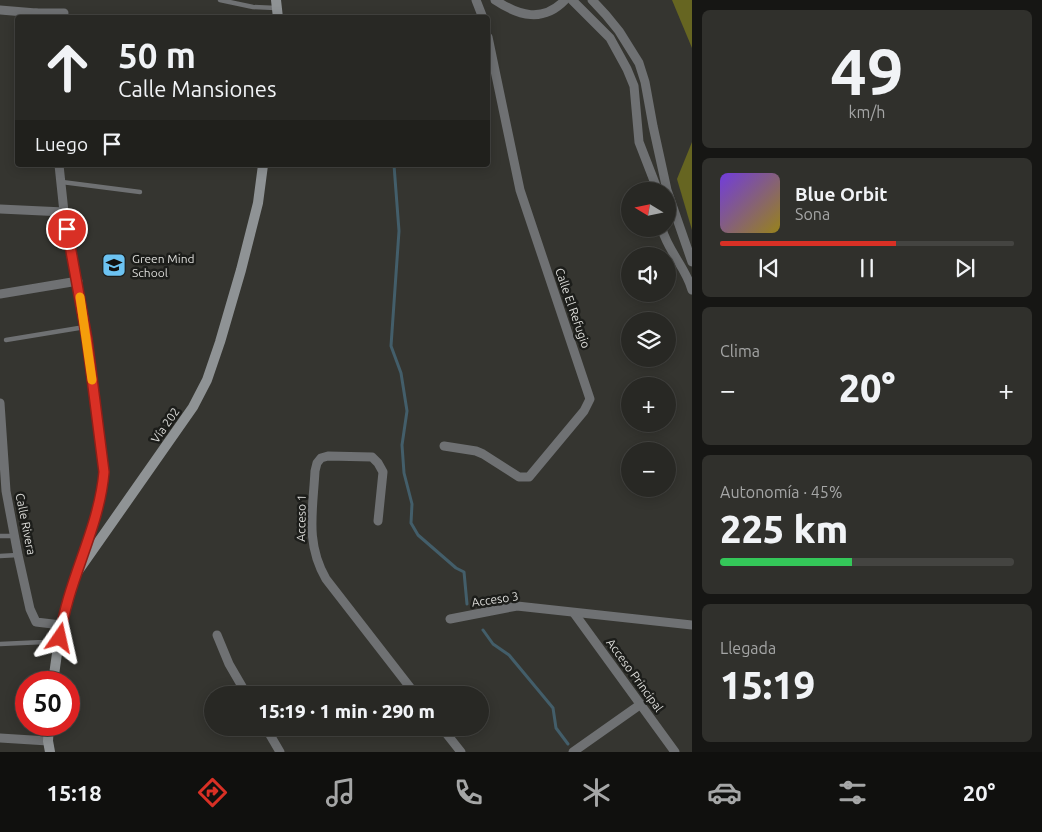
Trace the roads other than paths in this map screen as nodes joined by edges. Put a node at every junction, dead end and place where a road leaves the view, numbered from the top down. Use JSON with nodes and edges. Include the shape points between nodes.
{"nodes":[{"id":1,"x":220,"y":0,"type":"edge"},
{"id":2,"x":476,"y":0,"type":"edge"},
{"id":3,"x":495,"y":0,"type":"edge"},
{"id":4,"x":566,"y":0,"type":"edge"},
{"id":5,"x":572,"y":0,"type":"edge"},
{"id":6,"x":592,"y":0,"type":"edge"},
{"id":7,"x":277,"y":8,"type":"edge"},
{"id":8,"x":0,"y":10,"type":"edge"},
{"id":9,"x":64,"y":13,"type":"dead end"},
{"id":10,"x":37,"y":15,"type":"edge"},
{"id":11,"x":482,"y":15,"type":"edge"},
{"id":12,"x":490,"y":47,"type":"edge"},
{"id":13,"x":59,"y":167,"type":"edge"},
{"id":14,"x":263,"y":167,"type":"edge"},
{"id":15,"x":62,"y":182,"type":"junction"},
{"id":16,"x":655,"y":182,"type":"edge"},
{"id":17,"x":140,"y":192,"type":"dead end"},
{"id":18,"x":0,"y":209,"type":"edge"},
{"id":19,"x":64,"y":212,"type":"junction"},
{"id":20,"x":666,"y":238,"type":"edge"},
{"id":21,"x":692,"y":262,"type":"edge"},
{"id":22,"x":78,"y":281,"type":"junction"},
{"id":23,"x":692,"y":290,"type":"edge"},
{"id":24,"x":0,"y":294,"type":"edge"},
{"id":25,"x":85,"y":327,"type":"junction"},
{"id":26,"x":6,"y":340,"type":"dead end"},
{"id":27,"x":0,"y":403,"type":"edge"},
{"id":28,"x":444,"y":446,"type":"dead end"},
{"id":29,"x":2,"y":459,"type":"edge"},
{"id":30,"x":3,"y":491,"type":"edge"},
{"id":31,"x":378,"y":521,"type":"dead end"},
{"id":32,"x":0,"y":536,"type":"edge"},
{"id":33,"x":14,"y":536,"type":"junction"},
{"id":34,"x":18,"y":555,"type":"junction"},
{"id":35,"x":0,"y":556,"type":"edge"},
{"id":36,"x":76,"y":574,"type":"junction"},
{"id":37,"x":574,"y":613,"type":"junction"},
{"id":38,"x":450,"y":619,"type":"dead end"},
{"id":39,"x":61,"y":625,"type":"junction"},
{"id":40,"x":692,"y":625,"type":"edge"},
{"id":41,"x":217,"y":635,"type":"dead end"},
{"id":42,"x":60,"y":638,"type":"junction"},
{"id":43,"x":0,"y":644,"type":"edge"},
{"id":44,"x":55,"y":671,"type":"edge"},
{"id":45,"x":242,"y":686,"type":"edge"},
{"id":46,"x":409,"y":686,"type":"edge"},
{"id":47,"x":640,"y":704,"type":"junction"},
{"id":48,"x":48,"y":736,"type":"edge"},
{"id":49,"x":271,"y":736,"type":"edge"},
{"id":50,"x":448,"y":736,"type":"edge"},
{"id":51,"x":0,"y":738,"type":"edge"},
{"id":52,"x":48,"y":741,"type":"junction"},
{"id":53,"x":50,"y":752,"type":"edge"},
{"id":54,"x":280,"y":752,"type":"edge"},
{"id":55,"x":461,"y":752,"type":"edge"},
{"id":56,"x":573,"y":752,"type":"edge"},
{"id":57,"x":676,"y":752,"type":"edge"}],
"edges":[{"from":1,"to":7,"type":"lane"},
{"from":2,"to":11,"type":"street"},
{"from":3,"to":4,"type":"street","via":[[516,11],[536,15],[552,11]]},
{"from":5,"to":16,"type":"street","via":[[610,38],[627,69],[634,86],[639,142]]},
{"from":6,"to":21,"type":"street","via":[[619,31],[639,63],[667,190]]},
{"from":8,"to":10,"type":"street"},
{"from":9,"to":10,"type":"street"},
{"from":12,"to":28,"type":"street","name":"Calle El Refugio","via":[[520,190],[590,399],[584,411],[529,477],[519,477],[476,451]]},
{"from":13,"to":15,"type":"street"},
{"from":14,"to":36,"type":"main road","name":"Vía 202","via":[[258,203],[241,270],[207,380],[193,406]]},
{"from":15,"to":17,"type":"lane"},
{"from":15,"to":19,"type":"street"},
{"from":18,"to":19,"type":"street"},
{"from":19,"to":22,"type":"street"},
{"from":20,"to":23,"type":"street"},
{"from":22,"to":24,"type":"street"},
{"from":22,"to":25,"type":"street"},
{"from":25,"to":26,"type":"lane"},
{"from":25,"to":36,"type":"street","via":[[104,472],[94,525]]},
{"from":27,"to":29,"type":"street","name":"Calle Rivera"},
{"from":29,"to":30,"type":"street","name":"Calle Rivera"},
{"from":30,"to":33,"type":"street","name":"Calle Rivera"},
{"from":31,"to":46,"type":"street","name":"Acceso 1","via":[[383,472],[378,462],[372,457],[321,458],[315,470],[312,538],[318,566]]},
{"from":32,"to":33,"type":"lane"},
{"from":33,"to":34,"type":"street","name":"Calle Rivera"},
{"from":34,"to":35,"type":"lane"},
{"from":34,"to":39,"type":"street","name":"Calle Rivera","via":[[36,622]]},
{"from":36,"to":39,"type":"main road","name":"Vía 202"},
{"from":37,"to":38,"type":"street","name":"Acceso 3","via":[[517,606]]},
{"from":37,"to":40,"type":"street"},
{"from":37,"to":47,"type":"street","name":"Acceso Principal"},
{"from":39,"to":42,"type":"main road","name":"Vía 202"},
{"from":41,"to":45,"type":"street"},
{"from":42,"to":43,"type":"lane"},
{"from":42,"to":44,"type":"main road","name":"Vía 202"},
{"from":47,"to":56,"type":"street"},
{"from":47,"to":57,"type":"street","name":"Acceso Principal"},
{"from":48,"to":52,"type":"main road"},
{"from":49,"to":54,"type":"street"},
{"from":50,"to":55,"type":"street"},
{"from":51,"to":52,"type":"street"},
{"from":52,"to":53,"type":"main road"}]}
